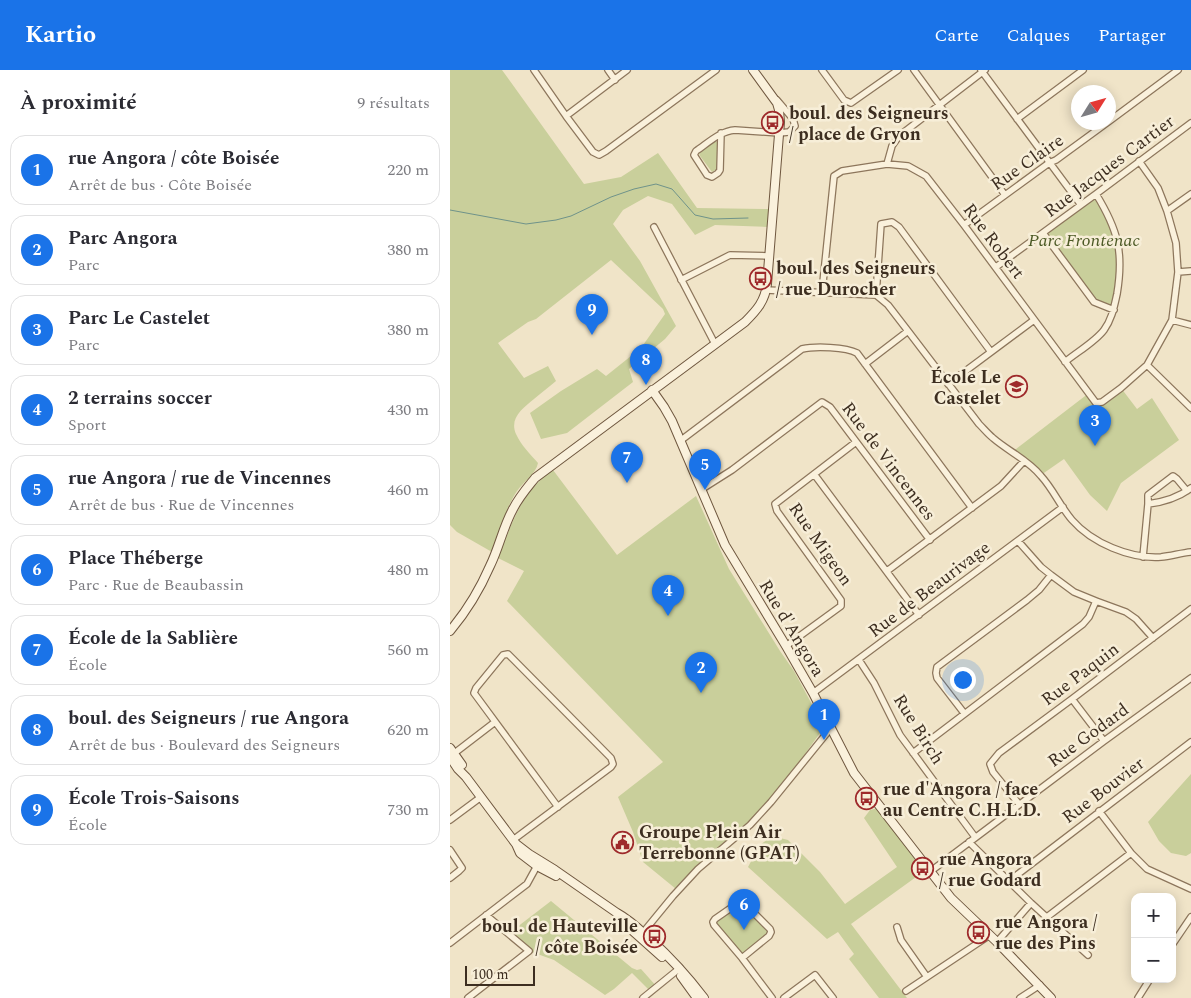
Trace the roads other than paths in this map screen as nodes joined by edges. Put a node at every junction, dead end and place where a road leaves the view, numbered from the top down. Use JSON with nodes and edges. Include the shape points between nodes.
{"nodes":[{"id":1,"x":534,"y":70,"type":"edge"},
{"id":2,"x":608,"y":70,"type":"edge"},
{"id":3,"x":627,"y":70,"type":"edge"},
{"id":4,"x":716,"y":70,"type":"edge"},
{"id":5,"x":753,"y":70,"type":"edge"},
{"id":6,"x":822,"y":70,"type":"edge"},
{"id":7,"x":898,"y":70,"type":"edge"},
{"id":8,"x":914,"y":70,"type":"edge"},
{"id":9,"x":1083,"y":70,"type":"edge"},
{"id":10,"x":1178,"y":70,"type":"edge"},
{"id":11,"x":983,"y":71,"type":"edge"},
{"id":12,"x":615,"y":80,"type":"junction"},
{"id":13,"x":772,"y":95,"type":"junction"},
{"id":14,"x":940,"y":104,"type":"junction"},
{"id":15,"x":566,"y":116,"type":"junction"},
{"id":16,"x":1116,"y":116,"type":"edge"},
{"id":17,"x":1017,"y":118,"type":"junction"},
{"id":18,"x":1191,"y":123,"type":"edge"},
{"id":19,"x":1097,"y":130,"type":"edge"},
{"id":20,"x":779,"y":133,"type":"junction"},
{"id":21,"x":722,"y":134,"type":"junction"},
{"id":22,"x":1139,"y":161,"type":"junction"},
{"id":23,"x":1050,"y":163,"type":"junction"},
{"id":24,"x":887,"y":164,"type":"junction"},
{"id":25,"x":1096,"y":194,"type":"junction"},
{"id":26,"x":1191,"y":194,"type":"edge"},
{"id":27,"x":1005,"y":196,"type":"junction"},
{"id":28,"x":1080,"y":205,"type":"junction"},
{"id":29,"x":1167,"y":211,"type":"junction"},
{"id":30,"x":964,"y":225,"type":"junction"},
{"id":31,"x":654,"y":227,"type":"dead end"},
{"id":32,"x":1043,"y":233,"type":"junction"},
{"id":33,"x":769,"y":256,"type":"junction"},
{"id":34,"x":996,"y":268,"type":"junction"},
{"id":35,"x":1191,"y":271,"type":"edge"},
{"id":36,"x":1178,"y":272,"type":"junction"},
{"id":37,"x":681,"y":280,"type":"junction"},
{"id":38,"x":766,"y":290,"type":"junction"},
{"id":39,"x":822,"y":292,"type":"junction"},
{"id":40,"x":876,"y":295,"type":"junction"},
{"id":41,"x":1114,"y":310,"type":"junction"},
{"id":42,"x":1034,"y":320,"type":"junction"},
{"id":43,"x":1172,"y":320,"type":"junction"},
{"id":44,"x":1191,"y":326,"type":"edge"},
{"id":45,"x":908,"y":331,"type":"junction"},
{"id":46,"x":715,"y":344,"type":"junction"},
{"id":47,"x":991,"y":352,"type":"junction"},
{"id":48,"x":1065,"y":362,"type":"junction"},
{"id":49,"x":865,"y":364,"type":"junction"},
{"id":50,"x":1147,"y":365,"type":"junction"},
{"id":51,"x":948,"y":384,"type":"junction"},
{"id":52,"x":652,"y":390,"type":"junction"},
{"id":53,"x":1190,"y":405,"type":"edge"},
{"id":54,"x":680,"y":441,"type":"junction"},
{"id":55,"x":856,"y":442,"type":"junction"},
{"id":56,"x":1024,"y":461,"type":"junction"},
{"id":57,"x":814,"y":474,"type":"junction"},
{"id":58,"x":702,"y":489,"type":"junction"},
{"id":59,"x":1189,"y":490,"type":"edge"},
{"id":60,"x":1148,"y":504,"type":"junction"},
{"id":61,"x":972,"y":508,"type":"junction"},
{"id":62,"x":1062,"y":508,"type":"junction"},
{"id":63,"x":930,"y":540,"type":"junction"},
{"id":64,"x":1018,"y":541,"type":"junction"},
{"id":65,"x":1191,"y":552,"type":"edge"},
{"id":66,"x":1144,"y":557,"type":"junction"},
{"id":67,"x":888,"y":571,"type":"junction"},
{"id":68,"x":1050,"y":575,"type":"junction"},
{"id":69,"x":1096,"y":601,"type":"junction"},
{"id":70,"x":1191,"y":610,"type":"edge"},
{"id":71,"x":919,"y":615,"type":"junction"},
{"id":72,"x":450,"y":631,"type":"edge"},
{"id":73,"x":1152,"y":638,"type":"junction"},
{"id":74,"x":786,"y":646,"type":"junction"},
{"id":75,"x":858,"y":660,"type":"junction"},
{"id":76,"x":1190,"y":680,"type":"edge"},
{"id":77,"x":813,"y":693,"type":"junction"},
{"id":78,"x":1072,"y":699,"type":"junction"},
{"id":79,"x":964,"y":714,"type":"junction"},
{"id":80,"x":495,"y":722,"type":"junction"},
{"id":81,"x":831,"y":728,"type":"junction"},
{"id":82,"x":1104,"y":740,"type":"junction"},
{"id":83,"x":1191,"y":742,"type":"edge"},
{"id":84,"x":913,"y":753,"type":"junction"},
{"id":85,"x":451,"y":754,"type":"edge"},
{"id":86,"x":481,"y":797,"type":"junction"},
{"id":87,"x":1018,"y":804,"type":"junction"},
{"id":88,"x":558,"y":807,"type":"junction"},
{"id":89,"x":1099,"y":811,"type":"junction"},
{"id":90,"x":450,"y":820,"type":"edge"},
{"id":91,"x":975,"y":837,"type":"junction"},
{"id":92,"x":514,"y":842,"type":"junction"},
{"id":93,"x":969,"y":842,"type":"junction"},
{"id":94,"x":450,"y":850,"type":"edge"},
{"id":95,"x":1131,"y":853,"type":"junction"},
{"id":96,"x":538,"y":864,"type":"junction"},
{"id":97,"x":931,"y":871,"type":"junction"},
{"id":98,"x":450,"y":878,"type":"edge"},
{"id":99,"x":1009,"y":881,"type":"junction"},
{"id":100,"x":1191,"y":889,"type":"edge"},
{"id":101,"x":1031,"y":903,"type":"junction"},
{"id":102,"x":486,"y":916,"type":"junction"},
{"id":103,"x":1047,"y":917,"type":"junction"},
{"id":104,"x":1191,"y":917,"type":"edge"},
{"id":105,"x":897,"y":927,"type":"dead end"},
{"id":106,"x":641,"y":934,"type":"junction"},
{"id":107,"x":990,"y":935,"type":"junction"},
{"id":108,"x":1176,"y":939,"type":"edge"},
{"id":109,"x":996,"y":942,"type":"junction"},
{"id":110,"x":450,"y":943,"type":"edge"},
{"id":111,"x":1088,"y":955,"type":"dead end"},
{"id":112,"x":742,"y":958,"type":"junction"},
{"id":113,"x":678,"y":970,"type":"junction"},
{"id":114,"x":927,"y":977,"type":"junction"},
{"id":115,"x":1147,"y":983,"type":"edge"},
{"id":116,"x":1040,"y":985,"type":"junction"},
{"id":117,"x":906,"y":991,"type":"dead end"},
{"id":118,"x":468,"y":998,"type":"edge"},
{"id":119,"x":643,"y":998,"type":"edge"},
{"id":120,"x":697,"y":998,"type":"edge"},
{"id":121,"x":704,"y":998,"type":"edge"},
{"id":122,"x":772,"y":998,"type":"edge"},
{"id":123,"x":784,"y":998,"type":"edge"},
{"id":124,"x":833,"y":998,"type":"edge"},
{"id":125,"x":1020,"y":998,"type":"edge"},
{"id":126,"x":1052,"y":998,"type":"edge"},
{"id":127,"x":1138,"y":998,"type":"edge"}],
"edges":[{"from":1,"to":15,"type":"street"},
{"from":2,"to":12,"type":"street"},
{"from":3,"to":12,"type":"street"},
{"from":4,"to":15,"type":"street","via":[[599,155],[593,152]]},
{"from":5,"to":13,"type":"street"},
{"from":6,"to":7,"type":"street","via":[[844,100],[851,103]]},
{"from":8,"to":14,"type":"street"},
{"from":9,"to":17,"type":"street"},
{"from":10,"to":16,"type":"street","name":"Rue Claire"},
{"from":11,"to":14,"type":"street"},
{"from":11,"to":17,"type":"street"},
{"from":12,"to":15,"type":"street"},
{"from":13,"to":20,"type":"street","via":[[780,110]]},
{"from":13,"to":20,"type":"street","via":[[793,119],[795,126],[790,132]]},
{"from":14,"to":24,"type":"street","via":[[899,136]]},
{"from":14,"to":27,"type":"street"},
{"from":17,"to":23,"type":"street"},
{"from":18,"to":22,"type":"street","name":"Rue Jacques Cartier"},
{"from":19,"to":23,"type":"street","name":"Rue Claire"},
{"from":20,"to":21,"type":"street","via":[[728,130]]},
{"from":20,"to":33,"type":"street"},
{"from":21,"to":21,"type":"street","via":[[696,151],[694,156],[706,176],[712,177],[720,170]]},
{"from":22,"to":25,"type":"street","name":"Rue Jacques Cartier"},
{"from":22,"to":29,"type":"street","via":[[1158,188]]},
{"from":23,"to":27,"type":"street","name":"Rue Claire"},
{"from":23,"to":28,"type":"street"},
{"from":24,"to":30,"type":"street","name":"Rue Robert","via":[[908,166],[926,176]]},
{"from":24,"to":39,"type":"street","name":"Rue Robert","via":[[842,171],[834,176]]},
{"from":25,"to":28,"type":"street","name":"Rue Jacques Cartier"},
{"from":25,"to":41,"type":"street","via":[[1113,224],[1120,256]]},
{"from":26,"to":29,"type":"street"},
{"from":27,"to":30,"type":"street","name":"Rue Claire"},
{"from":28,"to":32,"type":"street","name":"Rue Jacques Cartier"},
{"from":29,"to":36,"type":"street","via":[[1176,243]]},
{"from":30,"to":34,"type":"street","name":"Rue Robert"},
{"from":31,"to":37,"type":"street"},
{"from":32,"to":34,"type":"street","name":"Rue Jacques Cartier"},
{"from":32,"to":41,"type":"street","via":[[1094,302]]},
{"from":33,"to":37,"type":"street","via":[[730,255]]},
{"from":33,"to":38,"type":"street"},
{"from":34,"to":42,"type":"street","name":"Rue Robert"},
{"from":35,"to":36,"type":"street"},
{"from":36,"to":43,"type":"street"},
{"from":37,"to":46,"type":"street"},
{"from":38,"to":39,"type":"street"},
{"from":38,"to":46,"type":"street","via":[[757,310]]},
{"from":39,"to":40,"type":"street"},
{"from":40,"to":45,"type":"street"},
{"from":40,"to":47,"type":"street","via":[[881,224],[892,222],[899,226]]},
{"from":41,"to":48,"type":"street","via":[[1100,334]]},
{"from":42,"to":47,"type":"street"},
{"from":42,"to":48,"type":"street","name":"Rue Robert"},
{"from":43,"to":44,"type":"street"},
{"from":43,"to":50,"type":"street"},
{"from":45,"to":49,"type":"street"},
{"from":45,"to":51,"type":"street"},
{"from":46,"to":52,"type":"street"},
{"from":47,"to":51,"type":"street"},
{"from":48,"to":50,"type":"street","name":"Rue Robert","via":[[1096,403],[1121,388]]},
{"from":49,"to":54,"type":"street","via":[[852,350],[802,349]]},
{"from":49,"to":61,"type":"street"},
{"from":50,"to":53,"type":"street"},
{"from":51,"to":56,"type":"street","via":[[979,424]]},
{"from":52,"to":54,"type":"street","name":"Rue d'Angora","via":[[664,406]]},
{"from":52,"to":72,"type":"street","via":[[535,478],[512,510],[486,574]]},
{"from":54,"to":58,"type":"street","name":"Rue d'Angora"},
{"from":55,"to":57,"type":"street","name":"Rue Migeon"},
{"from":55,"to":58,"type":"street","name":"Rue de Vincennes","via":[[830,407],[822,402]]},
{"from":55,"to":63,"type":"street","name":"Rue de Vincennes"},
{"from":56,"to":61,"type":"street","via":[[1002,486]]},
{"from":56,"to":62,"type":"street","via":[[1041,475]]},
{"from":57,"to":67,"type":"street"},
{"from":57,"to":74,"type":"street","name":"Rue Migeon","via":[[775,504],[841,600],[841,606]]},
{"from":58,"to":74,"type":"street","name":"Rue d'Angora","via":[[732,558]]},
{"from":59,"to":60,"type":"street","via":[[1176,498]]},
{"from":59,"to":60,"type":"street","via":[[1173,476],[1148,495]]},
{"from":60,"to":66,"type":"street"},
{"from":61,"to":63,"type":"street"},
{"from":62,"to":64,"type":"street","name":"Rue de Beaurivage"},
{"from":62,"to":66,"type":"street","via":[[1092,538]]},
{"from":63,"to":67,"type":"street"},
{"from":64,"to":68,"type":"street"},
{"from":64,"to":71,"type":"street","name":"Rue de Beaurivage"},
{"from":65,"to":66,"type":"street"},
{"from":67,"to":71,"type":"street"},
{"from":68,"to":69,"type":"street","via":[[1074,592]]},
{"from":68,"to":79,"type":"street","via":[[1040,590],[937,666],[938,678]]},
{"from":69,"to":73,"type":"street","via":[[1126,612]]},
{"from":69,"to":79,"type":"street","via":[[1083,624]]},
{"from":70,"to":73,"type":"street","name":"Rue Paquin"},
{"from":71,"to":75,"type":"street","name":"Rue de Beaurivage"},
{"from":73,"to":78,"type":"street","name":"Rue Paquin"},
{"from":74,"to":77,"type":"street","name":"Rue d'Angora"},
{"from":75,"to":77,"type":"street","name":"Rue de Beaurivage"},
{"from":75,"to":84,"type":"street","name":"Rue Birch"},
{"from":76,"to":82,"type":"street","name":"Rue Godard"},
{"from":77,"to":81,"type":"street","name":"Rue d'Angora"},
{"from":78,"to":82,"type":"street"},
{"from":78,"to":87,"type":"street","name":"Rue Paquin","via":[[999,753],[990,764]]},
{"from":79,"to":84,"type":"street"},
{"from":80,"to":85,"type":"street"},
{"from":80,"to":88,"type":"street"},
{"from":80,"to":88,"type":"street","via":[[474,693],[503,655],[508,654],[610,758],[611,767]]},
{"from":81,"to":97,"type":"street","name":"Rue d'Angora","via":[[854,773]]},
{"from":81,"to":106,"type":"street","via":[[750,825],[698,869]]},
{"from":82,"to":87,"type":"street","name":"Rue Godard"},
{"from":83,"to":89,"type":"street","name":"Rue Bouvier"},
{"from":84,"to":91,"type":"street","name":"Rue Birch"},
{"from":85,"to":86,"type":"street","via":[[463,766],[466,777]]},
{"from":86,"to":90,"type":"street"},
{"from":86,"to":92,"type":"street"},
{"from":87,"to":91,"type":"street","name":"Rue Godard"},
{"from":88,"to":92,"type":"street"},
{"from":89,"to":95,"type":"street"},
{"from":89,"to":99,"type":"street","name":"Rue Bouvier"},
{"from":91,"to":93,"type":"street","name":"Rue Godard"},
{"from":92,"to":96,"type":"street","via":[[520,853]]},
{"from":93,"to":97,"type":"street","name":"Rue Godard"},
{"from":93,"to":99,"type":"street"},
{"from":94,"to":98,"type":"street","via":[[462,868]]},
{"from":95,"to":100,"type":"street","via":[[1147,869]]},
{"from":95,"to":103,"type":"street"},
{"from":96,"to":102,"type":"street","via":[[527,884]]},
{"from":96,"to":106,"type":"street","via":[[584,890]]},
{"from":97,"to":107,"type":"street","name":"Rue d'Angora","via":[[951,898]]},
{"from":99,"to":101,"type":"street"},
{"from":101,"to":103,"type":"street"},
{"from":101,"to":109,"type":"street"},
{"from":102,"to":110,"type":"street"},
{"from":102,"to":118,"type":"street","via":[[528,951]]},
{"from":103,"to":111,"type":"street"},
{"from":104,"to":108,"type":"street"},
{"from":105,"to":114,"type":"street","via":[[901,940]]},
{"from":106,"to":113,"type":"street"},
{"from":107,"to":109,"type":"street","name":"Rue d'Angora"},
{"from":107,"to":114,"type":"street"},
{"from":109,"to":116,"type":"street","name":"Rue d'Angora"},
{"from":112,"to":112,"type":"street","via":[[713,922],[740,902],[771,932]]},
{"from":112,"to":122,"type":"street"},
{"from":113,"to":119,"type":"street"},
{"from":113,"to":120,"type":"street"},
{"from":113,"to":121,"type":"street"},
{"from":114,"to":117,"type":"street"},
{"from":115,"to":127,"type":"street"},
{"from":116,"to":125,"type":"street"},
{"from":116,"to":126,"type":"street","name":"Rue d'Angora"},
{"from":123,"to":124,"type":"street","via":[[816,976]]}]}
